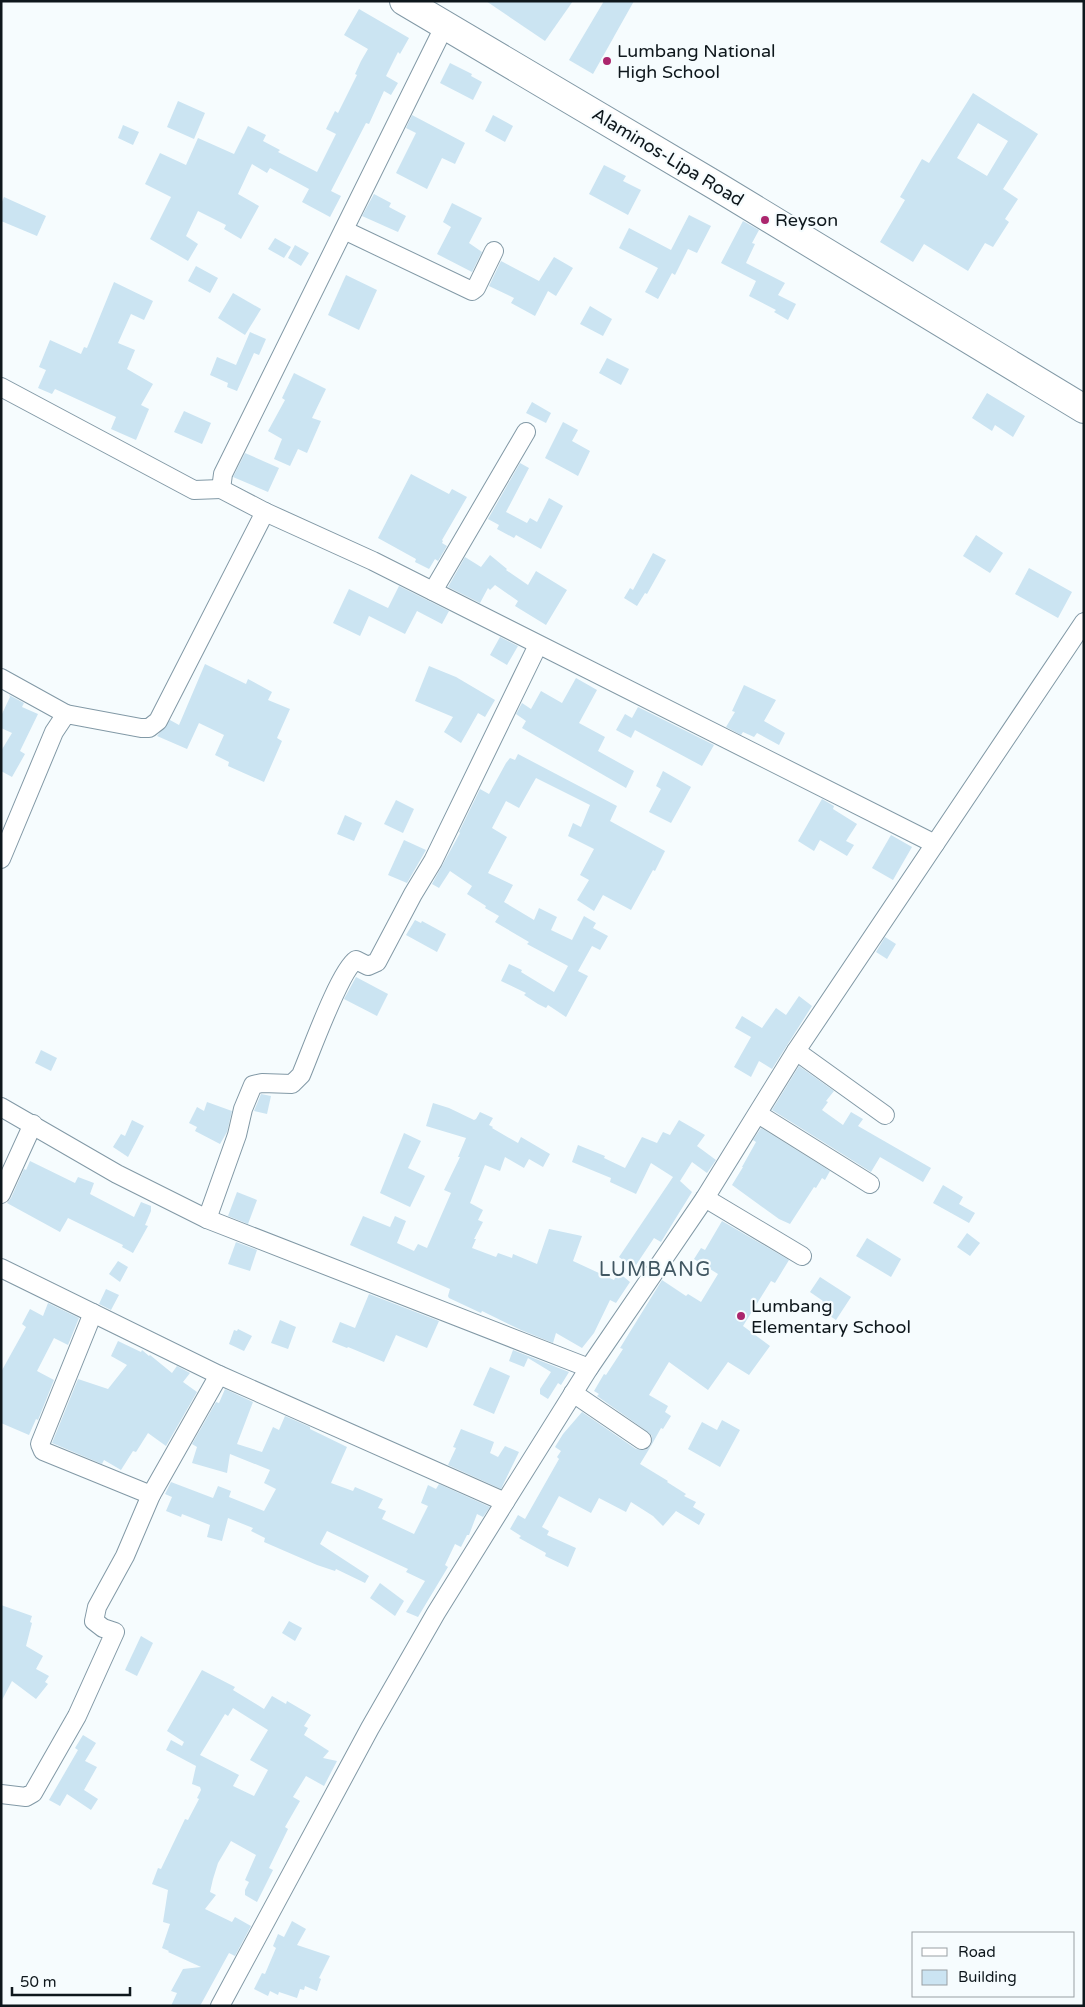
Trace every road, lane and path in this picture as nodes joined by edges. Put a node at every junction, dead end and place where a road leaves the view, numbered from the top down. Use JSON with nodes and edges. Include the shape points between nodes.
{"nodes":[{"id":1,"x":404,"y":1,"type":"edge"},
{"id":2,"x":445,"y":26,"type":"junction"},
{"id":3,"x":344,"y":230,"type":"junction"},
{"id":4,"x":494,"y":251,"type":"dead end"},
{"id":5,"x":1,"y":387,"type":"edge"},
{"id":6,"x":1084,"y":409,"type":"edge"},
{"id":7,"x":526,"y":432,"type":"dead end"},
{"id":8,"x":221,"y":489,"type":"junction"},
{"id":9,"x":265,"y":512,"type":"junction"},
{"id":10,"x":433,"y":591,"type":"junction"},
{"id":11,"x":1084,"y":622,"type":"edge"},
{"id":12,"x":538,"y":645,"type":"junction"},
{"id":13,"x":1,"y":678,"type":"edge"},
{"id":14,"x":66,"y":714,"type":"junction"},
{"id":15,"x":935,"y":844,"type":"junction"},
{"id":16,"x":1,"y":859,"type":"edge"},
{"id":17,"x":796,"y":1051,"type":"junction"},
{"id":18,"x":1,"y":1107,"type":"edge"},
{"id":19,"x":758,"y":1114,"type":"junction"},
{"id":20,"x":885,"y":1115,"type":"dead end"},
{"id":21,"x":33,"y":1124,"type":"junction"},
{"id":22,"x":870,"y":1184,"type":"dead end"},
{"id":23,"x":1,"y":1194,"type":"edge"},
{"id":24,"x":704,"y":1198,"type":"junction"},
{"id":25,"x":207,"y":1220,"type":"junction"},
{"id":26,"x":802,"y":1256,"type":"dead end"},
{"id":27,"x":1,"y":1268,"type":"edge"},
{"id":28,"x":93,"y":1313,"type":"junction"},
{"id":29,"x":589,"y":1368,"type":"junction"},
{"id":30,"x":219,"y":1375,"type":"junction"},
{"id":31,"x":573,"y":1393,"type":"junction"},
{"id":32,"x":642,"y":1440,"type":"dead end"},
{"id":33,"x":151,"y":1495,"type":"junction"},
{"id":34,"x":505,"y":1502,"type":"junction"},
{"id":35,"x":1,"y":1794,"type":"edge"},
{"id":36,"x":220,"y":2006,"type":"edge"}],
"edges":[{"from":1,"to":2,"type":"main road","name":"Alaminos-Lipa Road"},
{"from":2,"to":3,"type":"street"},
{"from":2,"to":6,"type":"main road","name":"Alaminos-Lipa Road"},
{"from":3,"to":4,"type":"street","via":[[472,291]]},
{"from":3,"to":8,"type":"street","via":[[223,474]]},
{"from":5,"to":8,"type":"street","via":[[194,490]]},
{"from":7,"to":10,"type":"street"},
{"from":8,"to":9,"type":"street"},
{"from":9,"to":10,"type":"street"},
{"from":9,"to":14,"type":"street","via":[[158,721],[150,728],[141,728]]},
{"from":10,"to":12,"type":"street"},
{"from":11,"to":15,"type":"street"},
{"from":12,"to":15,"type":"street"},
{"from":12,"to":25,"type":"street","via":[[433,861],[377,962],[368,966],[356,960],[353,962],[341,981],[301,1075],[292,1084],[262,1082],[253,1085]]},
{"from":13,"to":14,"type":"street"},
{"from":14,"to":16,"type":"street","via":[[54,732]]},
{"from":15,"to":17,"type":"street"},
{"from":17,"to":19,"type":"street"},
{"from":17,"to":20,"type":"street"},
{"from":18,"to":21,"type":"street"},
{"from":19,"to":22,"type":"street"},
{"from":19,"to":24,"type":"street"},
{"from":21,"to":23,"type":"street"},
{"from":21,"to":25,"type":"street","via":[[117,1174]]},
{"from":24,"to":26,"type":"street"},
{"from":24,"to":29,"type":"street"},
{"from":25,"to":29,"type":"street"},
{"from":27,"to":28,"type":"street"},
{"from":28,"to":30,"type":"street"},
{"from":28,"to":33,"type":"street","via":[[40,1444],[43,1451]]},
{"from":29,"to":31,"type":"street"},
{"from":30,"to":33,"type":"street"},
{"from":30,"to":34,"type":"street"},
{"from":31,"to":32,"type":"street"},
{"from":31,"to":34,"type":"street"},
{"from":33,"to":35,"type":"street","via":[[98,1607],[94,1622],[115,1632],[78,1716],[33,1793],[26,1798]]},
{"from":34,"to":36,"type":"street","via":[[370,1728]]}]}
